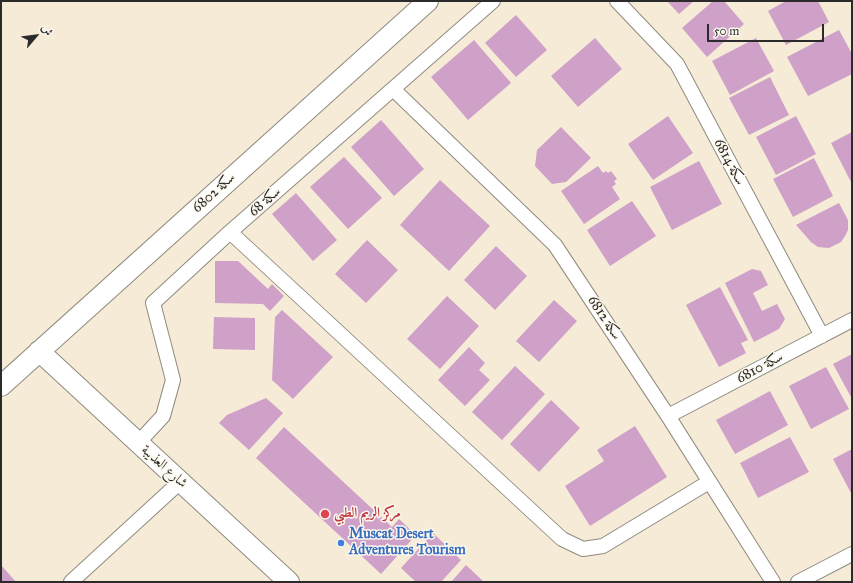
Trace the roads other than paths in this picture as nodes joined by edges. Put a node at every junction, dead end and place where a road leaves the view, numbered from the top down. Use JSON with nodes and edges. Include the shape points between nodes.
{"nodes":[{"id":1,"x":428,"y":1,"type":"edge"},
{"id":2,"x":493,"y":1,"type":"edge"},
{"id":3,"x":617,"y":1,"type":"edge"},
{"id":4,"x":393,"y":89,"type":"junction"},
{"id":5,"x":230,"y":232,"type":"junction"},
{"id":6,"x":852,"y":320,"type":"edge"},
{"id":7,"x":822,"y":336,"type":"junction"},
{"id":8,"x":39,"y":351,"type":"junction"},
{"id":9,"x":1,"y":386,"type":"edge"},
{"id":10,"x":668,"y":416,"type":"junction"},
{"id":11,"x":138,"y":443,"type":"junction"},
{"id":12,"x":181,"y":481,"type":"junction"},
{"id":13,"x":709,"y":482,"type":"junction"},
{"id":14,"x":852,"y":554,"type":"edge"},
{"id":15,"x":70,"y":582,"type":"edge"},
{"id":16,"x":289,"y":582,"type":"edge"},
{"id":17,"x":773,"y":582,"type":"edge"},
{"id":18,"x":798,"y":582,"type":"edge"}],
"edges":[{"from":1,"to":8,"type":"street","name":"سكة 6802"},
{"from":2,"to":4,"type":"street","name":"68 سكة"},
{"from":3,"to":7,"type":"street","name":"سكة 6814","via":[[677,64]]},
{"from":4,"to":5,"type":"street","name":"68 سكة"},
{"from":4,"to":10,"type":"street","name":"سكة 6812","via":[[555,245]]},
{"from":5,"to":11,"type":"street","name":"68 سكة","via":[[153,303],[173,380],[163,416]]},
{"from":5,"to":13,"type":"street","via":[[562,539],[583,549],[603,546]]},
{"from":6,"to":7,"type":"street","name":"سكة 6810"},
{"from":7,"to":10,"type":"street","name":"سكة 6810"},
{"from":8,"to":9,"type":"street","name":"سكة 6802"},
{"from":8,"to":11,"type":"street","name":"شارع العذيبة"},
{"from":10,"to":13,"type":"street","name":"سكة 6812"},
{"from":11,"to":12,"type":"street","name":"شارع العذيبة"},
{"from":12,"to":15,"type":"street"},
{"from":12,"to":16,"type":"street","name":"شارع العذيبة"},
{"from":13,"to":17,"type":"street","name":"سكة 6812"},
{"from":14,"to":18,"type":"street"}]}
